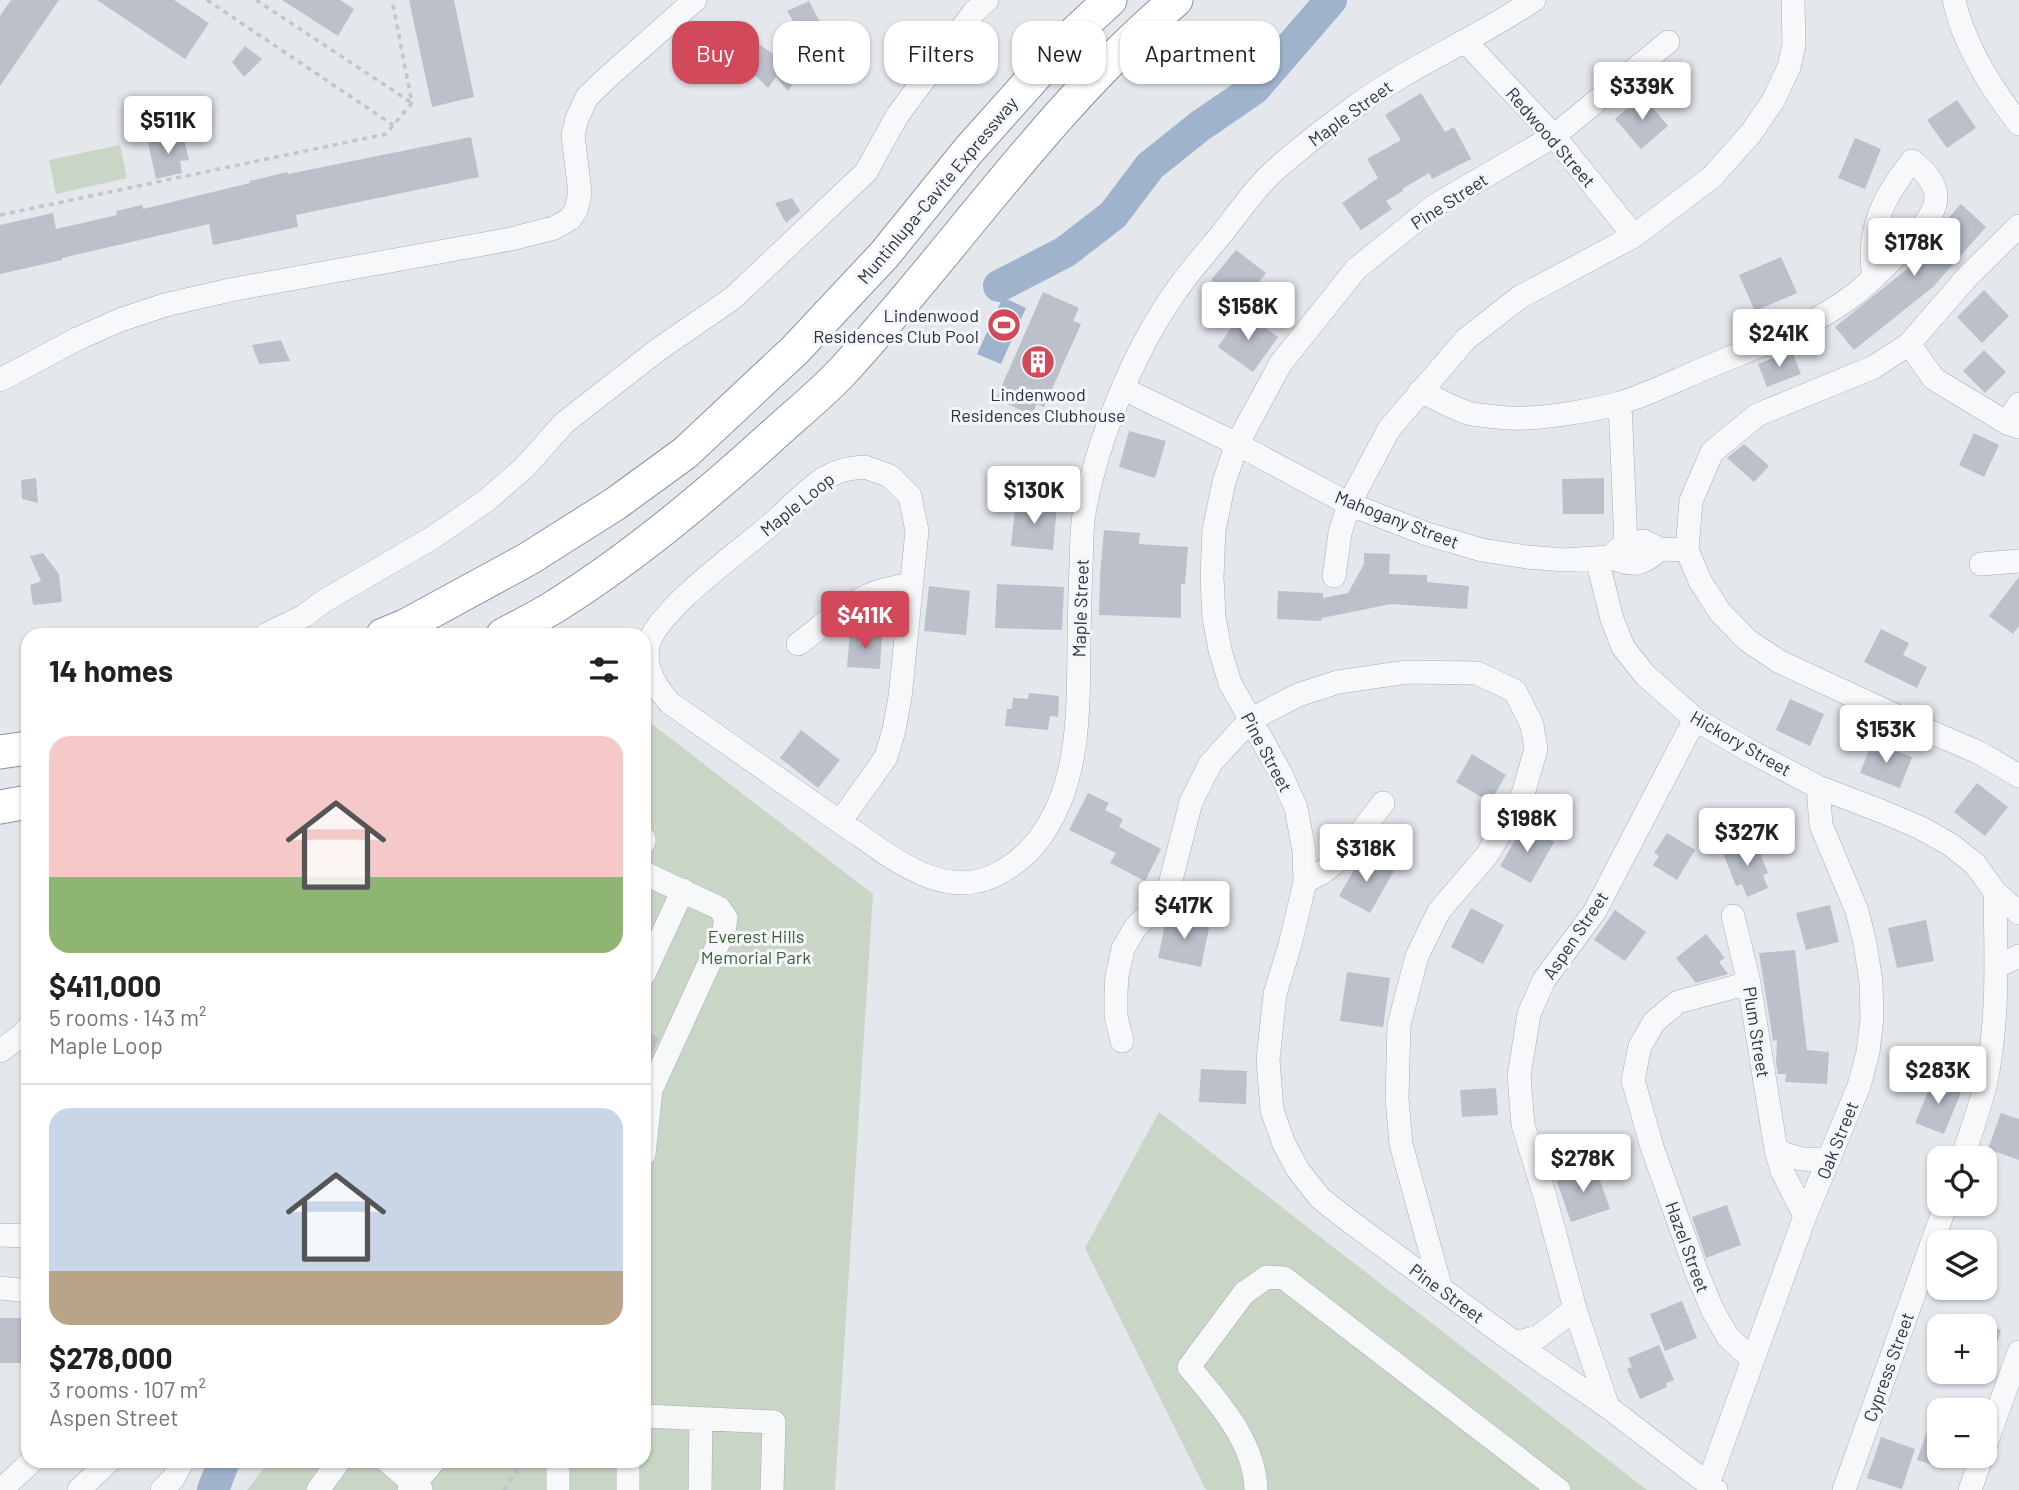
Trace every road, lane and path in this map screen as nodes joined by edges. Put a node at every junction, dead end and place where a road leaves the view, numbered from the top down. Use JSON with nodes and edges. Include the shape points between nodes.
{"nodes":[{"id":1,"x":207,"y":0,"type":"edge"},
{"id":2,"x":256,"y":0,"type":"edge"},
{"id":3,"x":392,"y":0,"type":"edge"},
{"id":4,"x":695,"y":0,"type":"edge"},
{"id":5,"x":987,"y":0,"type":"edge"},
{"id":6,"x":1110,"y":0,"type":"edge"},
{"id":7,"x":1176,"y":0,"type":"edge"},
{"id":8,"x":1534,"y":0,"type":"edge"},
{"id":9,"x":1793,"y":0,"type":"edge"},
{"id":10,"x":1954,"y":0,"type":"edge"},
{"id":11,"x":1466,"y":42,"type":"junction"},
{"id":12,"x":1668,"y":42,"type":"dead end"},
{"id":13,"x":412,"y":103,"type":"junction"},
{"id":14,"x":2019,"y":124,"type":"edge"},
{"id":15,"x":393,"y":125,"type":"junction"},
{"id":16,"x":1554,"y":136,"type":"junction"},
{"id":17,"x":0,"y":215,"type":"edge"},
{"id":18,"x":2019,"y":226,"type":"edge"},
{"id":19,"x":1634,"y":236,"type":"junction"},
{"id":20,"x":1874,"y":277,"type":"dead end"},
{"id":21,"x":1909,"y":344,"type":"junction"},
{"id":22,"x":0,"y":380,"type":"edge"},
{"id":23,"x":1124,"y":389,"type":"junction"},
{"id":24,"x":1420,"y":391,"type":"junction"},
{"id":25,"x":1620,"y":402,"type":"junction"},
{"id":26,"x":2015,"y":418,"type":"edge"},
{"id":27,"x":1237,"y":444,"type":"junction"},
{"id":28,"x":1349,"y":504,"type":"junction"},
{"id":29,"x":1687,"y":550,"type":"junction"},
{"id":30,"x":1611,"y":554,"type":"junction"},
{"id":31,"x":2019,"y":561,"type":"edge"},
{"id":32,"x":1982,"y":564,"type":"dead end"},
{"id":33,"x":1334,"y":576,"type":"dead end"},
{"id":34,"x":912,"y":584,"type":"junction"},
{"id":35,"x":279,"y":628,"type":"edge"},
{"id":36,"x":400,"y":628,"type":"edge"},
{"id":37,"x":516,"y":628,"type":"edge"},
{"id":38,"x":651,"y":639,"type":"edge"},
{"id":39,"x":798,"y":644,"type":"dead end"},
{"id":40,"x":651,"y":674,"type":"edge"},
{"id":41,"x":1695,"y":719,"type":"junction"},
{"id":42,"x":1250,"y":720,"type":"junction"},
{"id":43,"x":21,"y":749,"type":"edge"},
{"id":44,"x":0,"y":752,"type":"edge"},
{"id":45,"x":2019,"y":776,"type":"edge"},
{"id":46,"x":1818,"y":787,"type":"junction"},
{"id":47,"x":21,"y":803,"type":"edge"},
{"id":48,"x":1383,"y":803,"type":"dead end"},
{"id":49,"x":0,"y":807,"type":"edge"},
{"id":50,"x":840,"y":822,"type":"junction"},
{"id":51,"x":651,"y":876,"type":"edge"},
{"id":52,"x":1305,"y":881,"type":"junction"},
{"id":53,"x":683,"y":890,"type":"junction"},
{"id":54,"x":1994,"y":892,"type":"junction"},
{"id":55,"x":2019,"y":913,"type":"edge"},
{"id":56,"x":1733,"y":916,"type":"dead end"},
{"id":57,"x":2019,"y":956,"type":"edge"},
{"id":58,"x":651,"y":959,"type":"edge"},
{"id":59,"x":1996,"y":967,"type":"junction"},
{"id":60,"x":1749,"y":983,"type":"junction"},
{"id":61,"x":21,"y":1036,"type":"edge"},
{"id":62,"x":1122,"y":1041,"type":"dead end"},
{"id":63,"x":0,"y":1051,"type":"edge"},
{"id":64,"x":651,"y":1089,"type":"edge"},
{"id":65,"x":1966,"y":1146,"type":"edge"},
{"id":66,"x":1776,"y":1150,"type":"junction"},
{"id":67,"x":1830,"y":1157,"type":"junction"},
{"id":68,"x":1805,"y":1216,"type":"junction"},
{"id":69,"x":1942,"y":1216,"type":"edge"},
{"id":70,"x":0,"y":1235,"type":"edge"},
{"id":71,"x":21,"y":1236,"type":"edge"},
{"id":72,"x":0,"y":1288,"type":"edge"},
{"id":73,"x":1441,"y":1289,"type":"junction"},
{"id":74,"x":21,"y":1290,"type":"edge"},
{"id":75,"x":1575,"y":1309,"type":"junction"},
{"id":76,"x":1515,"y":1343,"type":"junction"},
{"id":77,"x":2019,"y":1352,"type":"edge"},
{"id":78,"x":1752,"y":1360,"type":"junction"},
{"id":79,"x":1608,"y":1407,"type":"junction"},
{"id":80,"x":1997,"y":1413,"type":"edge"},
{"id":81,"x":651,"y":1416,"type":"edge"},
{"id":82,"x":701,"y":1419,"type":"junction"},
{"id":83,"x":25,"y":1468,"type":"edge"},
{"id":84,"x":102,"y":1468,"type":"edge"},
{"id":85,"x":179,"y":1468,"type":"edge"},
{"id":86,"x":334,"y":1468,"type":"edge"},
{"id":87,"x":394,"y":1468,"type":"edge"},
{"id":88,"x":430,"y":1468,"type":"edge"},
{"id":89,"x":519,"y":1468,"type":"edge"},
{"id":90,"x":558,"y":1468,"type":"edge"},
{"id":91,"x":628,"y":1468,"type":"edge"},
{"id":92,"x":1978,"y":1468,"type":"edge"},
{"id":93,"x":1712,"y":1487,"type":"edge"},
{"id":94,"x":414,"y":1488,"type":"edge"},
{"id":95,"x":1,"y":1490,"type":"edge"},
{"id":96,"x":79,"y":1490,"type":"edge"},
{"id":97,"x":162,"y":1490,"type":"edge"},
{"id":98,"x":318,"y":1490,"type":"edge"},
{"id":99,"x":505,"y":1490,"type":"edge"},
{"id":100,"x":558,"y":1490,"type":"edge"},
{"id":101,"x":628,"y":1490,"type":"edge"},
{"id":102,"x":700,"y":1490,"type":"edge"},
{"id":103,"x":772,"y":1490,"type":"edge"},
{"id":104,"x":1256,"y":1490,"type":"edge"},
{"id":105,"x":1559,"y":1490,"type":"edge"},
{"id":106,"x":1844,"y":1490,"type":"edge"},
{"id":107,"x":1970,"y":1490,"type":"edge"}],
"edges":[{"from":1,"to":15,"type":"path"},
{"from":2,"to":13,"type":"path"},
{"from":3,"to":13,"type":"path"},
{"from":4,"to":22,"type":"street","via":[[587,97],[573,135],[580,193],[576,210],[554,228],[165,304],[77,338]]},
{"from":5,"to":35,"type":"street","via":[[897,116],[866,172],[733,298],[564,424],[487,500]]},
{"from":6,"to":36,"type":"highway","name":"Muntinlupa-Cavite Expressway","via":[[1069,38],[977,140],[884,255],[804,341],[685,453],[528,559]]},
{"from":7,"to":37,"type":"highway","via":[[1086,87],[839,375],[728,476],[638,549]]},
{"from":8,"to":11,"type":"street","name":"Maple Street"},
{"from":9,"to":19,"type":"street","via":[[1794,46],[1773,101],[1712,177]]},
{"from":10,"to":14,"type":"street","via":[[1980,68]]},
{"from":11,"to":16,"type":"street","name":"Redwood Street"},
{"from":11,"to":23,"type":"street","name":"Maple Street","via":[[1392,81],[1271,173],[1175,291]]},
{"from":12,"to":16,"type":"street","name":"Pine Street"},
{"from":13,"to":15,"type":"path"},
{"from":15,"to":17,"type":"path","via":[[386,134]]},
{"from":16,"to":19,"type":"street","name":"Redwood Street"},
{"from":16,"to":27,"type":"street","name":"Pine Street","via":[[1434,206],[1356,269],[1281,363]]},
{"from":18,"to":21,"type":"street"},
{"from":19,"to":24,"type":"street","via":[[1520,297],[1466,339]]},
{"from":20,"to":25,"type":"street","via":[[1853,295],[1788,332]]},
{"from":21,"to":26,"type":"street","via":[[1934,379]]},
{"from":21,"to":29,"type":"street","via":[[1874,367],[1757,415],[1712,452],[1691,500]]},
{"from":23,"to":27,"type":"street","name":"Mahogany Street"},
{"from":23,"to":50,"type":"street","name":"Maple Street","via":[[1095,465],[1083,516],[1075,746],[1058,809],[1038,841],[1017,863],[994,876],[947,883],[904,865]]},
{"from":24,"to":25,"type":"street","via":[[1469,413],[1525,419]]},
{"from":24,"to":28,"type":"street","via":[[1389,429]]},
{"from":25,"to":30,"type":"street","name":"Hickory Street"},
{"from":27,"to":28,"type":"street","name":"Mahogany Street"},
{"from":27,"to":42,"type":"street","name":"Pine Street","via":[[1214,530],[1212,577],[1220,650],[1230,683]]},
{"from":28,"to":30,"type":"street","name":"Mahogany Street","via":[[1482,550],[1564,561]]},
{"from":28,"to":33,"type":"street"},
{"from":29,"to":30,"type":"street","name":"Mahogany Street","via":[[1660,549],[1648,561],[1626,565]]},
{"from":29,"to":45,"type":"street","via":[[1713,602],[1747,640],[1780,662],[1980,753]]},
{"from":30,"to":41,"type":"street","name":"Hickory Street","via":[[1612,619],[1623,648],[1645,675]]},
{"from":31,"to":32,"type":"street"},
{"from":34,"to":38,"type":"street","name":"Maple Loop","via":[[917,531],[910,496],[890,476],[865,467],[841,469],[820,481],[683,599]]},
{"from":34,"to":39,"type":"street","via":[[862,598]]},
{"from":34,"to":50,"type":"street","name":"Maple Loop","via":[[892,739],[876,774]]},
{"from":40,"to":50,"type":"street","name":"Maple Loop","via":[[670,703]]},
{"from":41,"to":46,"type":"street","name":"Hickory Street"},
{"from":41,"to":75,"type":"street","name":"Aspen Street","via":[[1595,911],[1544,980],[1529,1014],[1519,1076],[1523,1125]]},
{"from":42,"to":52,"type":"street","name":"Pine Street","via":[[1296,808]]},
{"from":42,"to":62,"type":"street","via":[[1210,764],[1191,802],[1170,884],[1123,949],[1116,992]]},
{"from":42,"to":73,"type":"street","via":[[1298,695],[1338,682],[1407,672],[1477,673],[1515,691],[1532,725],[1536,749],[1523,794],[1487,855],[1439,911],[1417,956],[1399,1025],[1401,1144]]},
{"from":43,"to":44,"type":"highway"},
{"from":46,"to":54,"type":"street","name":"Hickory Street","via":[[1921,828],[1951,845],[1975,864]]},
{"from":46,"to":67,"type":"street","name":"Oak Street","via":[[1821,825],[1857,911],[1871,982],[1868,1052]]},
{"from":47,"to":49,"type":"highway"},
{"from":48,"to":52,"type":"street","via":[[1342,857]]},
{"from":51,"to":53,"type":"street"},
{"from":52,"to":73,"type":"street","name":"Pine Street","via":[[1273,1008],[1268,1060],[1272,1110],[1298,1170],[1320,1198]]},
{"from":53,"to":58,"type":"street"},
{"from":53,"to":64,"type":"street","via":[[719,908],[726,925]]},
{"from":54,"to":55,"type":"street","name":"Hickory Street"},
{"from":54,"to":59,"type":"street"},
{"from":56,"to":60,"type":"street","name":"Plum Street"},
{"from":57,"to":59,"type":"street"},
{"from":59,"to":65,"type":"street","via":[[1985,1086]]},
{"from":60,"to":66,"type":"street","name":"Plum Street"},
{"from":60,"to":78,"type":"street","name":"Hazel Street","via":[[1678,1002],[1654,1022],[1640,1046],[1633,1080],[1652,1147],[1713,1311],[1728,1337]]},
{"from":61,"to":63,"type":"street"},
{"from":66,"to":67,"type":"street","via":[[1795,1159]]},
{"from":66,"to":68,"type":"street","name":"Plum Street"},
{"from":67,"to":68,"type":"street","name":"Oak Street"},
{"from":68,"to":78,"type":"street","name":"Oak Street"},
{"from":69,"to":106,"type":"street","name":"Cypress Street"},
{"from":70,"to":71,"type":"street"},
{"from":72,"to":74,"type":"street"},
{"from":73,"to":76,"type":"street","name":"Pine Street"},
{"from":75,"to":76,"type":"street","via":[[1538,1337]]},
{"from":75,"to":79,"type":"street","name":"Aspen Street"},
{"from":76,"to":79,"type":"street","name":"Pine Street"},
{"from":77,"to":80,"type":"street"},
{"from":78,"to":93,"type":"street","name":"Oak Street"},
{"from":79,"to":93,"type":"street","name":"Pine Street"},
{"from":81,"to":82,"type":"street"},
{"from":82,"to":102,"type":"street"},
{"from":82,"to":103,"type":"street","via":[[774,1422]]},
{"from":83,"to":95,"type":"street"},
{"from":84,"to":96,"type":"street"},
{"from":85,"to":97,"type":"street"},
{"from":86,"to":98,"type":"street"},
{"from":87,"to":94,"type":"street"},
{"from":88,"to":94,"type":"street"},
{"from":89,"to":99,"type":"path"},
{"from":90,"to":100,"type":"street"},
{"from":91,"to":101,"type":"street"},
{"from":92,"to":107,"type":"street"},
{"from":104,"to":105,"type":"street","via":[[1248,1451],[1224,1409],[1189,1367],[1244,1293],[1267,1277],[1284,1278]]}]}
